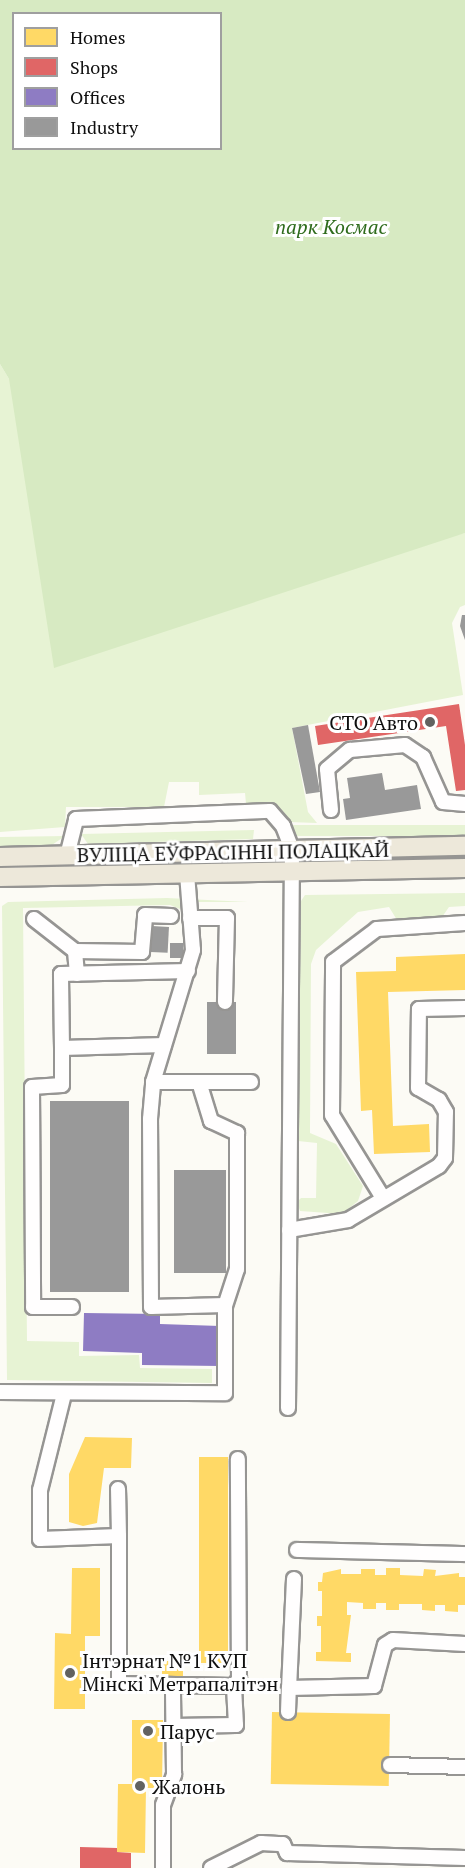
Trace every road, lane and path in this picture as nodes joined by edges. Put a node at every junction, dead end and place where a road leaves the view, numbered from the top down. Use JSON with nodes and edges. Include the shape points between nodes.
{"nodes":[{"id":1,"x":465,"y":804,"type":"edge"},
{"id":2,"x":331,"y":810,"type":"dead end"},
{"id":3,"x":465,"y":846,"type":"edge"},
{"id":4,"x":292,"y":849,"type":"junction"},
{"id":5,"x":67,"y":856,"type":"junction"},
{"id":6,"x":0,"y":857,"type":"edge"},
{"id":7,"x":465,"y":868,"type":"edge"},
{"id":8,"x":291,"y":871,"type":"junction"},
{"id":9,"x":187,"y":873,"type":"junction"},
{"id":10,"x":0,"y":877,"type":"edge"},
{"id":11,"x":171,"y":916,"type":"dead end"},
{"id":12,"x":190,"y":918,"type":"junction"},
{"id":13,"x":34,"y":919,"type":"dead end"},
{"id":14,"x":465,"y":923,"type":"edge"},
{"id":15,"x":75,"y":951,"type":"junction"},
{"id":16,"x":142,"y":952,"type":"junction"},
{"id":17,"x":188,"y":971,"type":"junction"},
{"id":18,"x":143,"y":972,"type":"junction"},
{"id":19,"x":77,"y":974,"type":"junction"},
{"id":20,"x":225,"y":1002,"type":"dead end"},
{"id":21,"x":465,"y":1008,"type":"edge"},
{"id":22,"x":164,"y":1045,"type":"junction"},
{"id":23,"x":62,"y":1048,"type":"junction"},
{"id":24,"x":153,"y":1082,"type":"junction"},
{"id":25,"x":199,"y":1082,"type":"junction"},
{"id":26,"x":251,"y":1082,"type":"dead end"},
{"id":27,"x":383,"y":1198,"type":"junction"},
{"id":28,"x":289,"y":1230,"type":"junction"},
{"id":29,"x":225,"y":1305,"type":"junction"},
{"id":30,"x":72,"y":1307,"type":"dead end"},
{"id":31,"x":0,"y":1392,"type":"edge"},
{"id":32,"x":64,"y":1394,"type":"junction"},
{"id":33,"x":288,"y":1408,"type":"dead end"},
{"id":34,"x":238,"y":1459,"type":"dead end"},
{"id":35,"x":118,"y":1489,"type":"dead end"},
{"id":36,"x":119,"y":1536,"type":"junction"},
{"id":37,"x":297,"y":1550,"type":"dead end"},
{"id":38,"x":465,"y":1554,"type":"edge"},
{"id":39,"x":294,"y":1579,"type":"dead end"},
{"id":40,"x":465,"y":1644,"type":"edge"},
{"id":41,"x":234,"y":1686,"type":"junction"},
{"id":42,"x":173,"y":1687,"type":"junction"},
{"id":43,"x":289,"y":1688,"type":"junction"},
{"id":44,"x":288,"y":1713,"type":"dead end"},
{"id":45,"x":173,"y":1726,"type":"junction"},
{"id":46,"x":390,"y":1765,"type":"dead end"},
{"id":47,"x":465,"y":1767,"type":"edge"},
{"id":48,"x":465,"y":1858,"type":"edge"},
{"id":49,"x":163,"y":1868,"type":"edge"},
{"id":50,"x":211,"y":1868,"type":"edge"}],
"edges":[{"from":1,"to":2,"type":"lane","via":[[443,802],[423,757],[405,745],[350,750],[327,769]]},
{"from":3,"to":4,"type":"main road","name":"ВУЛІЦА ЕЎФРАСІННІ ПОЛАЦКАЙ"},
{"from":4,"to":5,"type":"main road","name":"ВУЛІЦА ЕЎФРАСІННІ ПОЛАЦКАЙ"},
{"from":4,"to":5,"type":"lane","via":[[279,818],[270,811],[76,819]]},
{"from":4,"to":8,"type":"lane"},
{"from":5,"to":6,"type":"main road","name":"ВУЛІЦА ЕЎФРАСІННІ ПОЛАЦКАЙ"},
{"from":7,"to":8,"type":"main road","name":"ВУЛІЦА ЕЎФРАСІННІ ПОЛАЦКАЙ"},
{"from":8,"to":9,"type":"main road","name":"ВУЛІЦА ЕЎФРАСІННІ ПОЛАЦКАЙ"},
{"from":8,"to":28,"type":"lane"},
{"from":9,"to":10,"type":"main road","name":"ВУЛІЦА ЕЎФРАСІННІ ПОЛАЦКАЙ"},
{"from":9,"to":12,"type":"lane"},
{"from":11,"to":16,"type":"lane","via":[[144,915]]},
{"from":12,"to":17,"type":"lane","via":[[193,950]]},
{"from":12,"to":20,"type":"lane","via":[[227,918]]},
{"from":13,"to":15,"type":"lane"},
{"from":14,"to":27,"type":"lane","via":[[377,929],[333,962],[332,1115]]},
{"from":15,"to":16,"type":"lane"},
{"from":15,"to":19,"type":"lane"},
{"from":16,"to":18,"type":"lane"},
{"from":17,"to":18,"type":"lane"},
{"from":17,"to":22,"type":"lane"},
{"from":18,"to":19,"type":"lane"},
{"from":19,"to":23,"type":"lane","via":[[61,974]]},
{"from":21,"to":27,"type":"lane","via":[[419,1009],[418,1088],[439,1100],[446,1112],[445,1158],[439,1166]]},
{"from":22,"to":23,"type":"lane"},
{"from":22,"to":24,"type":"lane"},
{"from":23,"to":30,"type":"lane","via":[[62,1085],[32,1086],[33,1307]]},
{"from":24,"to":25,"type":"lane"},
{"from":24,"to":29,"type":"lane","via":[[151,1306]]},
{"from":25,"to":26,"type":"lane"},
{"from":25,"to":29,"type":"lane","via":[[211,1121],[237,1133],[237,1269]]},
{"from":27,"to":28,"type":"lane","via":[[348,1220]]},
{"from":28,"to":33,"type":"lane"},
{"from":29,"to":32,"type":"lane","via":[[225,1393]]},
{"from":31,"to":32,"type":"lane"},
{"from":32,"to":36,"type":"lane","via":[[40,1491],[40,1539]]},
{"from":34,"to":41,"type":"lane","via":[[239,1679]]},
{"from":35,"to":36,"type":"lane"},
{"from":36,"to":42,"type":"lane","via":[[119,1684]]},
{"from":37,"to":38,"type":"lane"},
{"from":39,"to":43,"type":"lane"},
{"from":40,"to":43,"type":"lane","via":[[393,1640],[385,1645],[374,1686]]},
{"from":41,"to":42,"type":"lane"},
{"from":41,"to":45,"type":"lane","via":[[236,1725]]},
{"from":42,"to":45,"type":"lane"},
{"from":43,"to":44,"type":"lane"},
{"from":45,"to":49,"type":"lane","via":[[174,1774],[163,1805]]},
{"from":46,"to":47,"type":"lane"},
{"from":48,"to":50,"type":"lane","via":[[287,1853],[283,1844],[261,1844]]}]}
